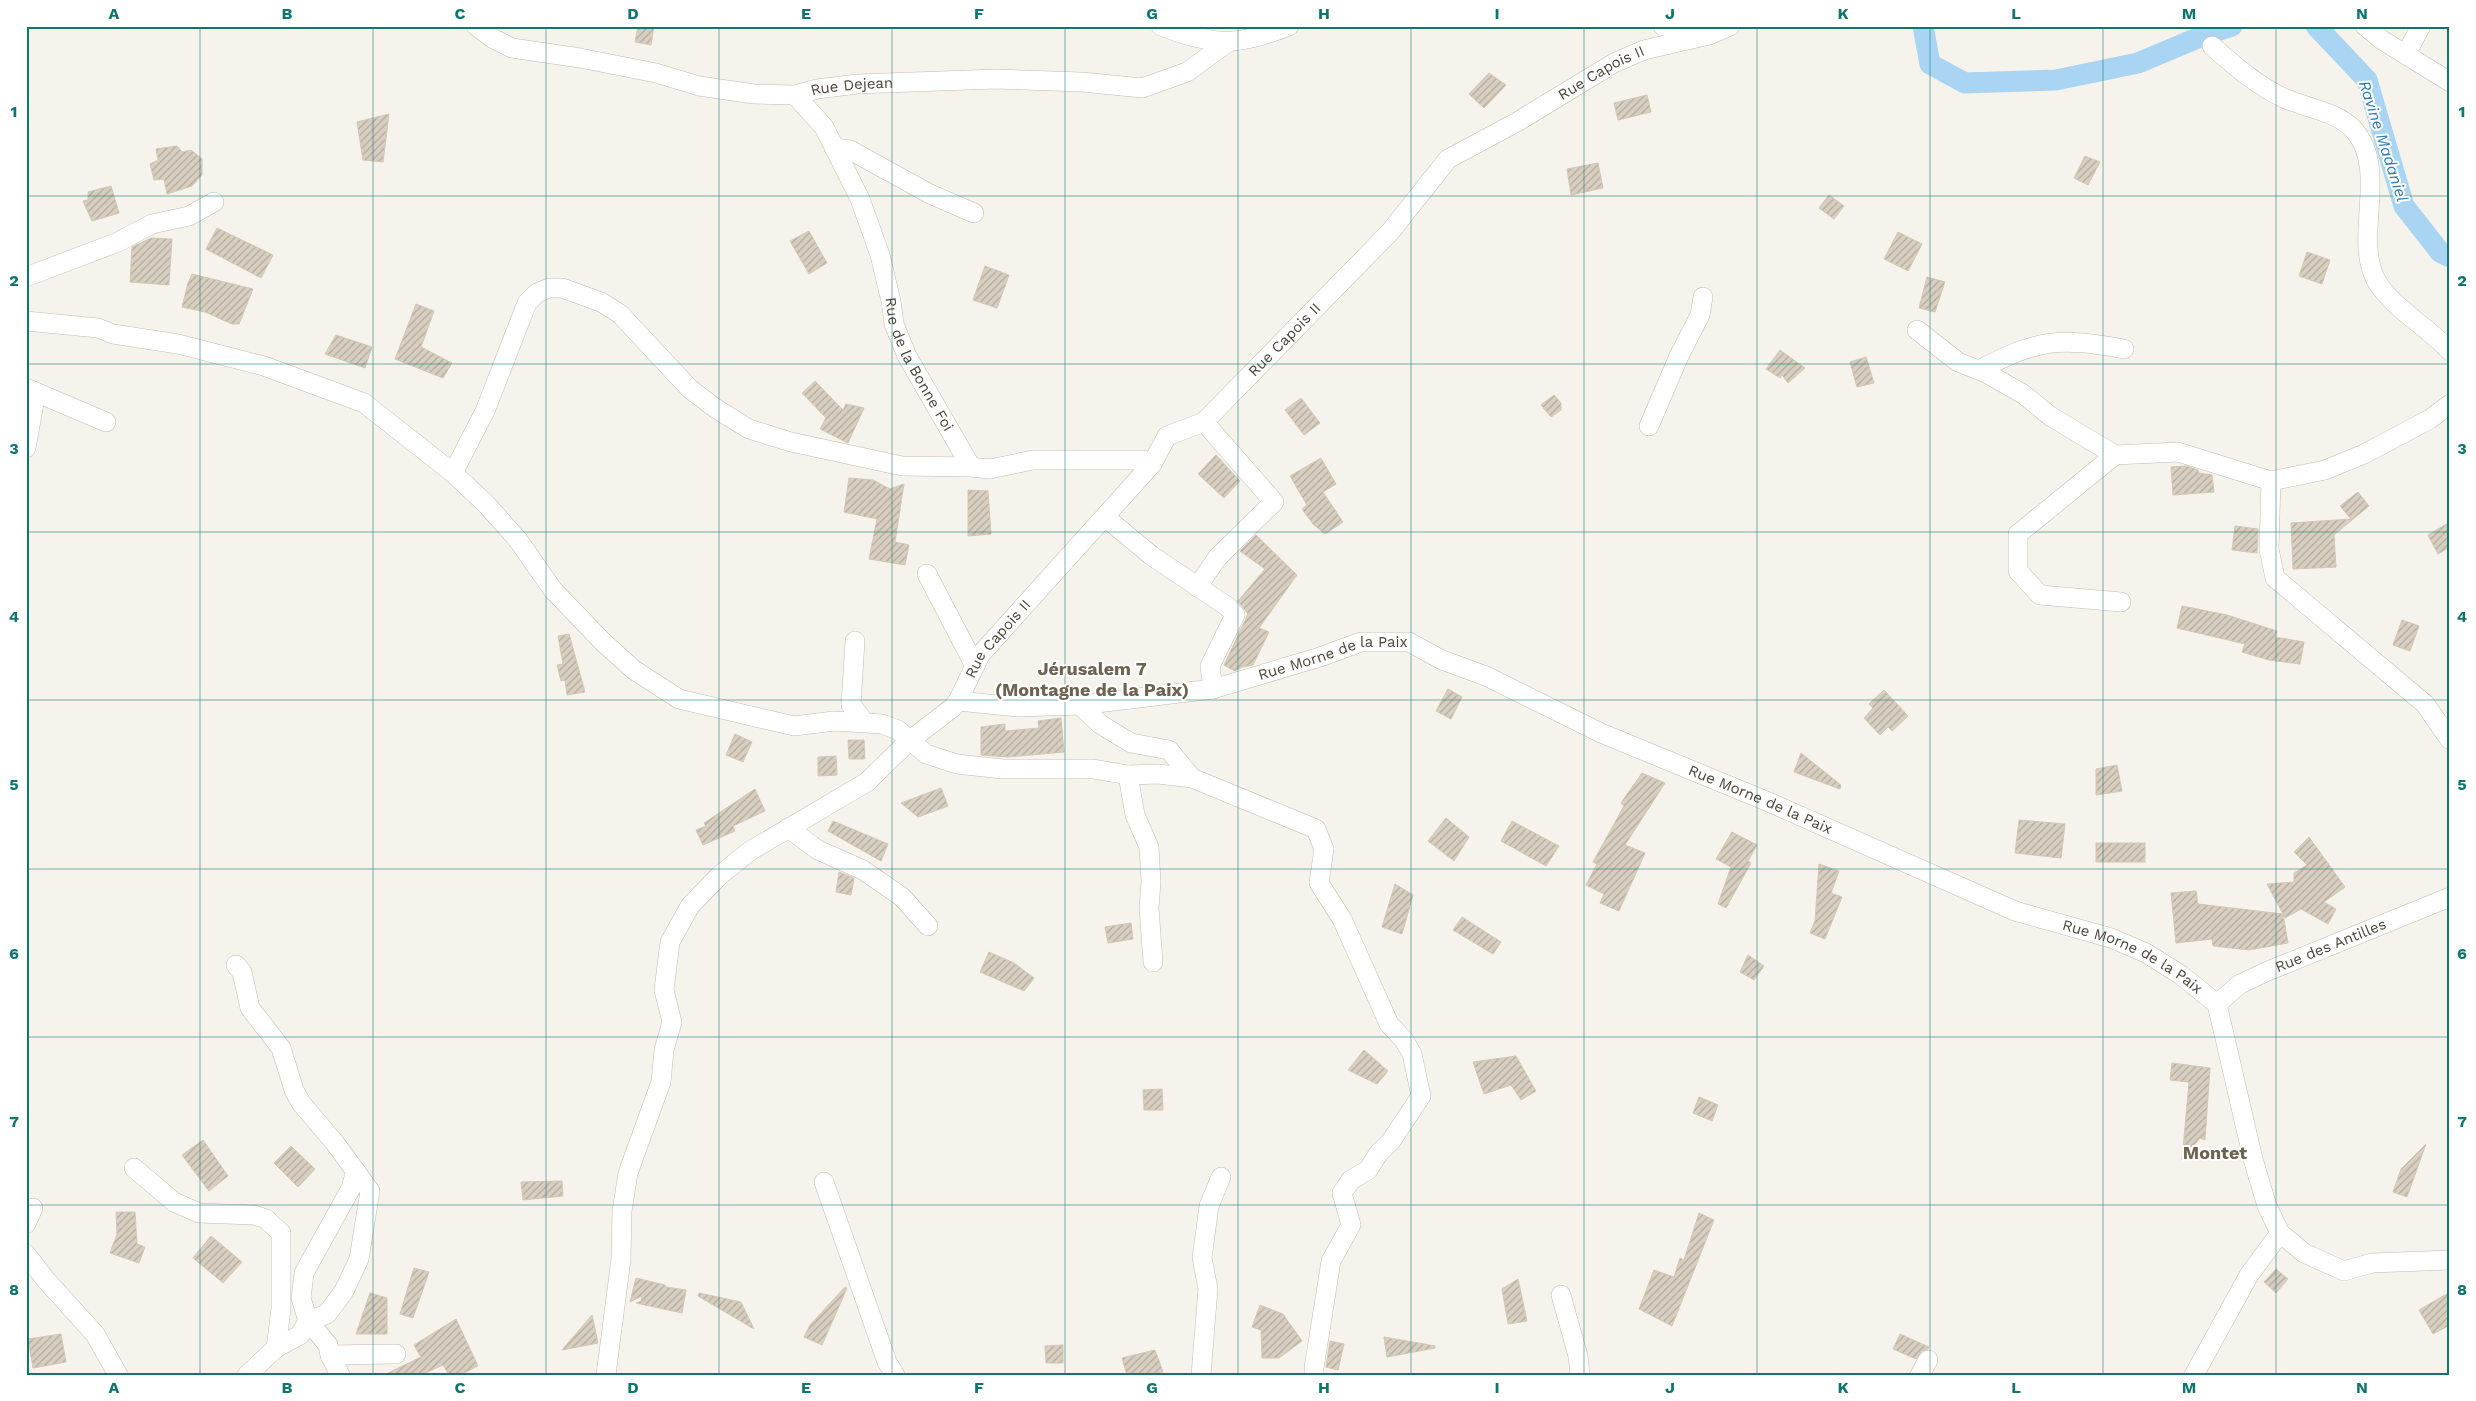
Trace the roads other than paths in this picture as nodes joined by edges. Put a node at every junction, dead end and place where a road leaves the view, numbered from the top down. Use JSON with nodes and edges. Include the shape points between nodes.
{"nodes":[{"id":1,"x":476,"y":26,"type":"edge"},
{"id":2,"x":1161,"y":26,"type":"edge"},
{"id":3,"x":1289,"y":26,"type":"edge"},
{"id":4,"x":1664,"y":26,"type":"edge"},
{"id":5,"x":1730,"y":26,"type":"edge"},
{"id":6,"x":2365,"y":26,"type":"edge"},
{"id":7,"x":2421,"y":26,"type":"edge"},
{"id":8,"x":1709,"y":35,"type":"junction"},
{"id":9,"x":1227,"y":43,"type":"junction"},
{"id":10,"x":2212,"y":46,"type":"dead end"},
{"id":11,"x":2406,"y":54,"type":"junction"},
{"id":12,"x":2450,"y":82,"type":"edge"},
{"id":13,"x":795,"y":95,"type":"junction"},
{"id":14,"x":834,"y":148,"type":"junction"},
{"id":15,"x":214,"y":202,"type":"dead end"},
{"id":16,"x":974,"y":213,"type":"dead end"},
{"id":17,"x":26,"y":277,"type":"edge"},
{"id":18,"x":1703,"y":297,"type":"dead end"},
{"id":19,"x":26,"y":321,"type":"edge"},
{"id":20,"x":1916,"y":330,"type":"dead end"},
{"id":21,"x":2124,"y":349,"type":"dead end"},
{"id":22,"x":2450,"y":351,"type":"edge"},
{"id":23,"x":1979,"y":370,"type":"junction"},
{"id":24,"x":31,"y":390,"type":"edge"},
{"id":25,"x":2450,"y":404,"type":"edge"},
{"id":26,"x":106,"y":422,"type":"dead end"},
{"id":27,"x":1204,"y":422,"type":"junction"},
{"id":28,"x":1649,"y":426,"type":"dead end"},
{"id":29,"x":26,"y":448,"type":"edge"},
{"id":30,"x":2115,"y":455,"type":"junction"},
{"id":31,"x":1152,"y":464,"type":"junction"},
{"id":32,"x":971,"y":467,"type":"junction"},
{"id":33,"x":453,"y":473,"type":"junction"},
{"id":34,"x":2272,"y":481,"type":"junction"},
{"id":35,"x":1105,"y":517,"type":"junction"},
{"id":36,"x":928,"y":574,"type":"dead end"},
{"id":37,"x":1198,"y":587,"type":"junction"},
{"id":38,"x":2121,"y":602,"type":"dead end"},
{"id":39,"x":855,"y":641,"type":"dead end"},
{"id":40,"x":975,"y":666,"type":"junction"},
{"id":41,"x":1213,"y":689,"type":"junction"},
{"id":42,"x":958,"y":701,"type":"junction"},
{"id":43,"x":1080,"y":705,"type":"junction"},
{"id":44,"x":864,"y":722,"type":"junction"},
{"id":45,"x":2450,"y":740,"type":"edge"},
{"id":46,"x":909,"y":741,"type":"junction"},
{"id":47,"x":1128,"y":775,"type":"junction"},
{"id":48,"x":1192,"y":778,"type":"junction"},
{"id":49,"x":788,"y":828,"type":"junction"},
{"id":50,"x":2450,"y":897,"type":"edge"},
{"id":51,"x":928,"y":926,"type":"dead end"},
{"id":52,"x":1153,"y":962,"type":"dead end"},
{"id":53,"x":236,"y":965,"type":"dead end"},
{"id":54,"x":2218,"y":1004,"type":"junction"},
{"id":55,"x":134,"y":1168,"type":"dead end"},
{"id":56,"x":356,"y":1171,"type":"junction"},
{"id":57,"x":1222,"y":1177,"type":"dead end"},
{"id":58,"x":824,"y":1182,"type":"dead end"},
{"id":59,"x":2280,"y":1233,"type":"junction"},
{"id":60,"x":26,"y":1254,"type":"edge"},
{"id":61,"x":2450,"y":1260,"type":"edge"},
{"id":62,"x":1561,"y":1295,"type":"dead end"},
{"id":63,"x":308,"y":1321,"type":"junction"},
{"id":64,"x":276,"y":1348,"type":"junction"},
{"id":65,"x":396,"y":1354,"type":"dead end"},
{"id":66,"x":330,"y":1355,"type":"junction"},
{"id":67,"x":118,"y":1375,"type":"edge"},
{"id":68,"x":247,"y":1375,"type":"edge"},
{"id":69,"x":340,"y":1375,"type":"edge"},
{"id":70,"x":606,"y":1375,"type":"edge"},
{"id":71,"x":896,"y":1375,"type":"edge"},
{"id":72,"x":1202,"y":1375,"type":"edge"},
{"id":73,"x":1314,"y":1375,"type":"edge"},
{"id":74,"x":1580,"y":1375,"type":"edge"},
{"id":75,"x":2194,"y":1375,"type":"edge"}],
"edges":[{"from":1,"to":13,"type":"street","name":"Rue Dejean","via":[[512,48],[656,73],[699,86],[754,94]]},
{"from":2,"to":9,"type":"street","via":[[1194,39]]},
{"from":3,"to":9,"type":"street"},
{"from":4,"to":8,"type":"street"},
{"from":5,"to":8,"type":"street","name":"Rue Capois II"},
{"from":6,"to":11,"type":"street"},
{"from":7,"to":11,"type":"street"},
{"from":8,"to":27,"type":"street","name":"Rue Capois II","via":[[1644,50],[1614,63],[1517,122],[1448,159],[1390,232]]},
{"from":9,"to":13,"type":"street","name":"Rue Dejean","via":[[1187,72],[1142,88],[996,79],[857,84]]},
{"from":10,"to":22,"type":"street","via":[[2247,77],[2285,99],[2341,120],[2354,129],[2366,148],[2371,202],[2369,253],[2376,279],[2385,293]]},
{"from":11,"to":12,"type":"street"},
{"from":13,"to":14,"type":"street","name":"Rue de la Bonne Foi","via":[[824,127]]},
{"from":14,"to":16,"type":"street","via":[[850,150],[930,194]]},
{"from":14,"to":32,"type":"street","name":"Rue de la Bonne Foi","via":[[860,199],[880,255],[894,324],[907,356]]},
{"from":15,"to":17,"type":"street","via":[[189,216],[152,224],[118,242]]},
{"from":18,"to":28,"type":"street","via":[[1700,315]]},
{"from":19,"to":33,"type":"street","via":[[98,328],[113,334],[178,344],[264,366],[364,403]]},
{"from":20,"to":23,"type":"street","via":[[1958,362]]},
{"from":21,"to":23,"type":"street","via":[[2080,341],[2047,342],[2010,354]]},
{"from":23,"to":30,"type":"street"},
{"from":24,"to":26,"type":"street"},
{"from":24,"to":29,"type":"street"},
{"from":25,"to":34,"type":"street","via":[[2430,419],[2364,454],[2325,470]]},
{"from":27,"to":31,"type":"street","name":"Rue Capois II","via":[[1167,436]]},
{"from":27,"to":37,"type":"street","via":[[1274,502],[1218,557]]},
{"from":30,"to":34,"type":"street","via":[[2178,452]]},
{"from":30,"to":38,"type":"street","via":[[2018,534],[2018,571],[2040,595]]},
{"from":31,"to":32,"type":"street","via":[[1143,460],[1033,460],[990,469]]},
{"from":31,"to":35,"type":"street","name":"Rue Capois II"},
{"from":32,"to":33,"type":"street","via":[[902,466],[791,442],[749,429],[690,389],[620,314],[601,302],[562,288],[550,288],[537,293],[528,303],[485,411]]},
{"from":33,"to":44,"type":"street","via":[[518,540],[553,590],[603,642],[658,687],[679,699],[794,726],[834,721]]},
{"from":34,"to":45,"type":"street","via":[[2270,549],[2275,578],[2425,704]]},
{"from":35,"to":37,"type":"street","via":[[1152,556]]},
{"from":35,"to":40,"type":"street","name":"Rue Capois II","via":[[980,655]]},
{"from":36,"to":40,"type":"street"},
{"from":37,"to":41,"type":"street","via":[[1235,615],[1210,666]]},
{"from":39,"to":44,"type":"street","via":[[851,705]]},
{"from":40,"to":42,"type":"street","name":"Rue Capois II"},
{"from":41,"to":43,"type":"street","name":"Rue Morne de la Paix"},
{"from":41,"to":54,"type":"street","name":"Rue Morne de la Paix","via":[[1361,642],[1409,642],[1602,733],[1771,803],[2015,911],[2111,938],[2146,953]]},
{"from":42,"to":43,"type":"street","name":"Rue Morne de la Paix","via":[[1018,707]]},
{"from":42,"to":46,"type":"street","name":"Rue Capois II"},
{"from":43,"to":48,"type":"street","via":[[1100,724],[1131,743],[1169,750]]},
{"from":44,"to":46,"type":"street","via":[[898,730]]},
{"from":46,"to":47,"type":"street","via":[[926,754],[957,764],[1002,769],[1093,769]]},
{"from":46,"to":49,"type":"street","name":"Rue Capois II","via":[[867,782]]},
{"from":47,"to":48,"type":"street"},
{"from":47,"to":52,"type":"street","via":[[1135,815],[1149,846]]},
{"from":48,"to":73,"type":"street","via":[[1316,829],[1324,849],[1319,883],[1342,919],[1389,1024],[1412,1054],[1421,1096],[1368,1170],[1351,1180],[1342,1193],[1351,1225],[1331,1261]]},
{"from":49,"to":51,"type":"street","via":[[818,850],[863,870],[902,897]]},
{"from":49,"to":70,"type":"street","name":"Rue Capois II","via":[[750,851],[720,875],[690,906],[670,942],[664,990],[672,1022],[664,1050],[661,1082],[628,1173]]},
{"from":50,"to":54,"type":"street","name":"Rue des Antilles","via":[[2240,984]]},
{"from":53,"to":56,"type":"street","via":[[242,972],[250,1008],[281,1048],[301,1103]]},
{"from":54,"to":59,"type":"street","name":"Rue Morne de la Paix","via":[[2253,1159],[2267,1206]]},
{"from":55,"to":64,"type":"street","via":[[174,1202],[199,1213],[266,1219],[281,1233],[282,1309]]},
{"from":56,"to":63,"type":"street","via":[[351,1188],[304,1273],[301,1298]]},
{"from":56,"to":63,"type":"street","via":[[370,1191],[358,1259],[344,1291],[327,1314]]},
{"from":57,"to":72,"type":"street","via":[[1209,1206],[1202,1258],[1208,1289]]},
{"from":58,"to":71,"type":"street","via":[[887,1362]]},
{"from":59,"to":61,"type":"street","name":"Rue Morne de la Paix","via":[[2304,1253],[2344,1271],[2372,1263]]},
{"from":59,"to":75,"type":"street","via":[[2249,1274]]},
{"from":60,"to":67,"type":"street","via":[[95,1334]]},
{"from":62,"to":74,"type":"street"},
{"from":63,"to":64,"type":"street","via":[[300,1335]]},
{"from":63,"to":66,"type":"street","via":[[328,1345]]},
{"from":64,"to":68,"type":"street"},
{"from":65,"to":66,"type":"street"},
{"from":66,"to":69,"type":"street"}]}
